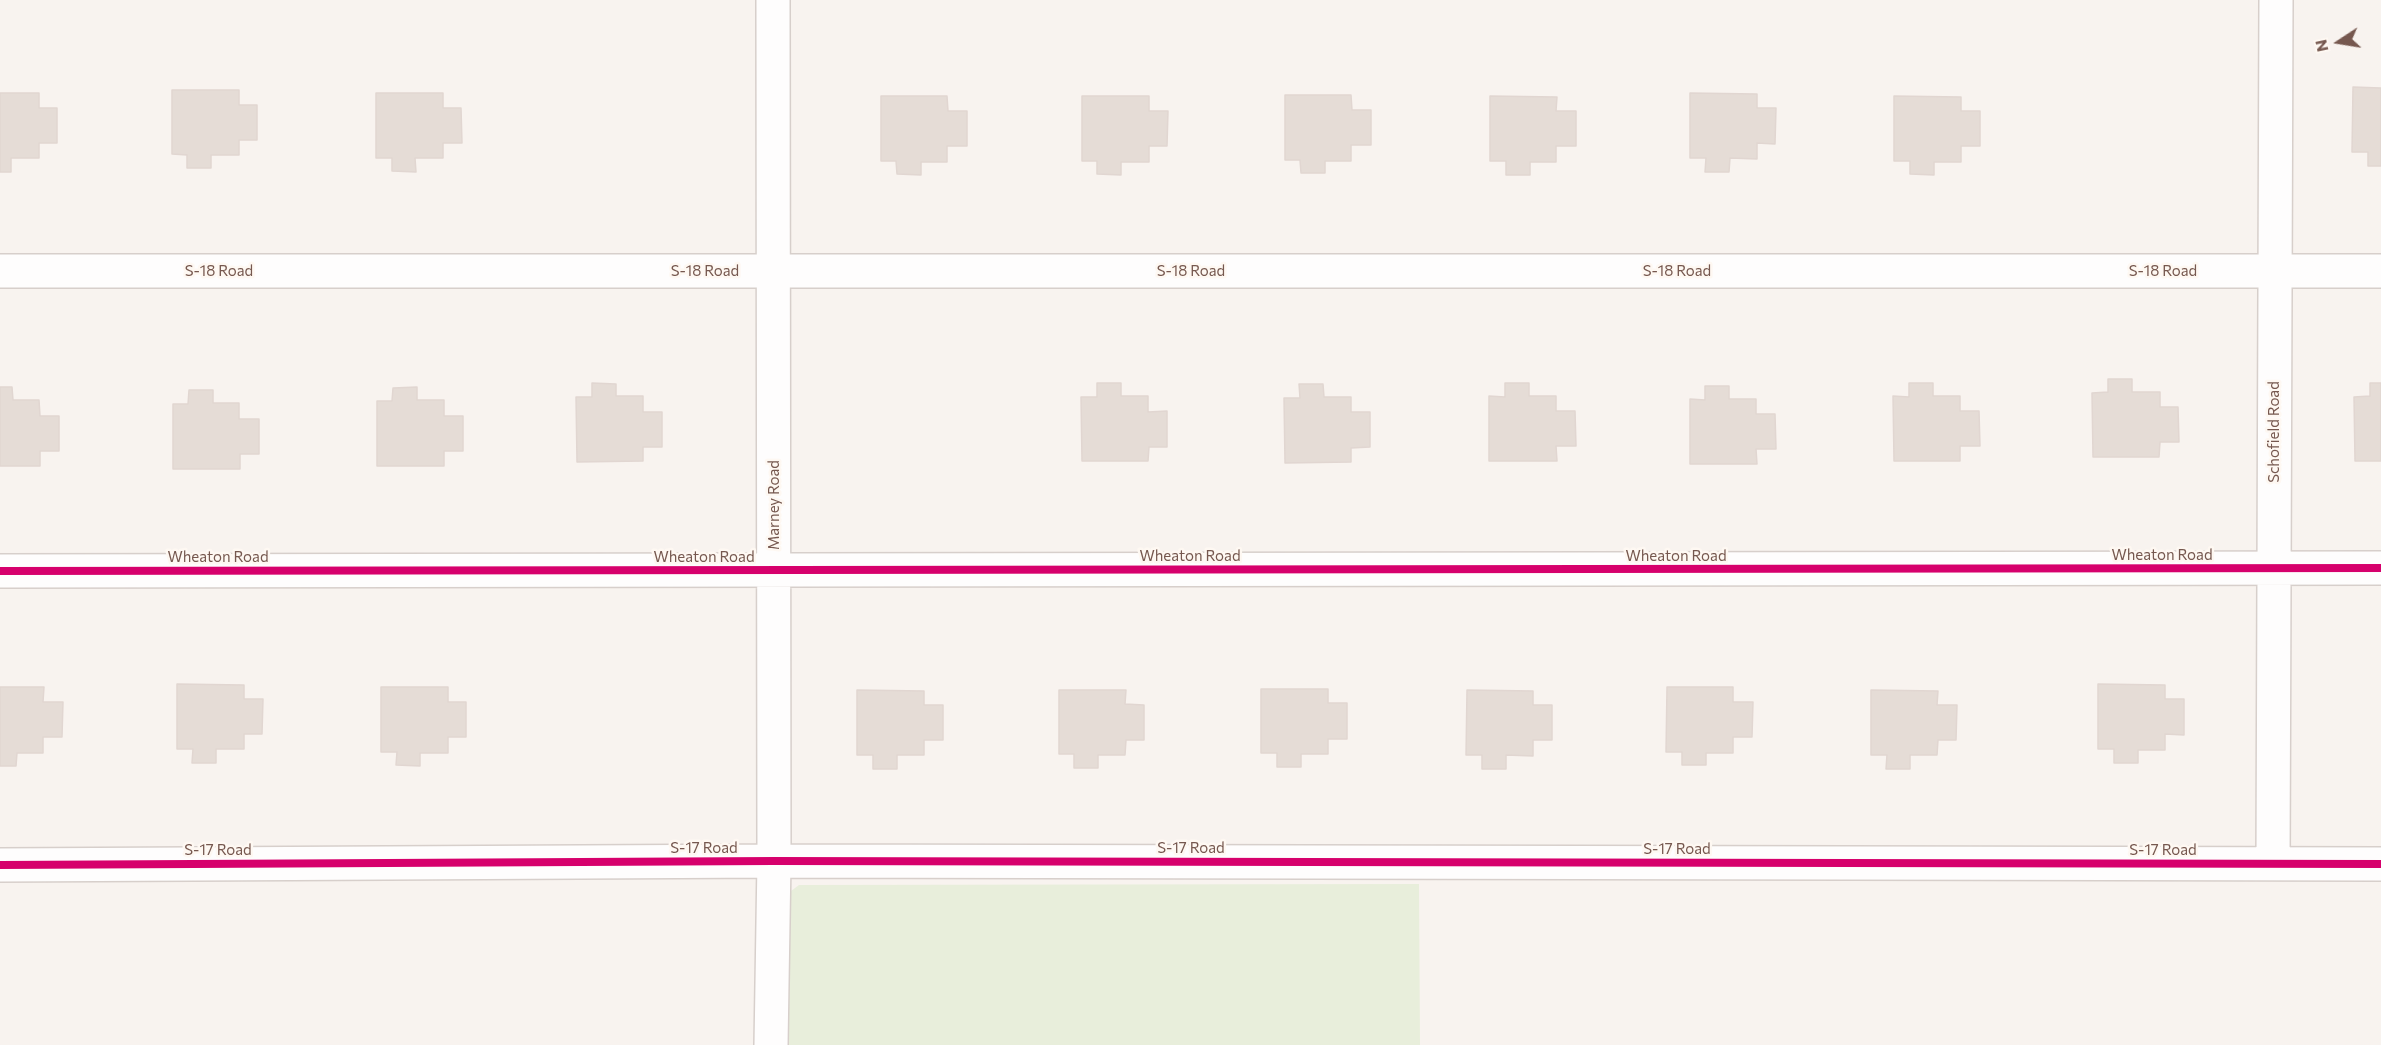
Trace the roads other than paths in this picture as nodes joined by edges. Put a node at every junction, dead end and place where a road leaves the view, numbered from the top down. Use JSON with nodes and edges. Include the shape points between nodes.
{"nodes":[{"id":1,"x":773,"y":0,"type":"edge"},
{"id":2,"x":2276,"y":0,"type":"edge"},
{"id":3,"x":0,"y":271,"type":"edge"},
{"id":4,"x":774,"y":271,"type":"junction"},
{"id":5,"x":2275,"y":271,"type":"junction"},
{"id":6,"x":2381,"y":271,"type":"edge"},
{"id":7,"x":2273,"y":568,"type":"junction"},
{"id":8,"x":2381,"y":568,"type":"edge"},
{"id":9,"x":774,"y":570,"type":"junction"},
{"id":10,"x":0,"y":571,"type":"edge"},
{"id":11,"x":774,"y":861,"type":"junction"},
{"id":12,"x":2274,"y":864,"type":"junction"},
{"id":13,"x":2381,"y":864,"type":"edge"},
{"id":14,"x":0,"y":865,"type":"edge"},
{"id":15,"x":771,"y":1045,"type":"edge"}],
"edges":[{"from":1,"to":4,"type":"street","name":"Marney Road"},
{"from":2,"to":5,"type":"street","name":"Schofield Road"},
{"from":3,"to":4,"type":"street","name":"S-18 Road"},
{"from":4,"to":5,"type":"street","name":"S-18 Road"},
{"from":4,"to":9,"type":"street","name":"Marney Road"},
{"from":5,"to":6,"type":"street","name":"S-18 Road"},
{"from":5,"to":7,"type":"street","name":"Schofield Road"},
{"from":7,"to":8,"type":"street","name":"Wheaton Road"},
{"from":7,"to":9,"type":"street","name":"Wheaton Road"},
{"from":7,"to":12,"type":"street","name":"Schofield Road"},
{"from":9,"to":10,"type":"street","name":"Wheaton Road"},
{"from":9,"to":11,"type":"street","name":"Marney Road"},
{"from":11,"to":12,"type":"street","name":"S-17 Road"},
{"from":11,"to":14,"type":"street","name":"S-17 Road"},
{"from":11,"to":15,"type":"street","name":"Marney Road"},
{"from":12,"to":13,"type":"street","name":"S-17 Road"}]}
